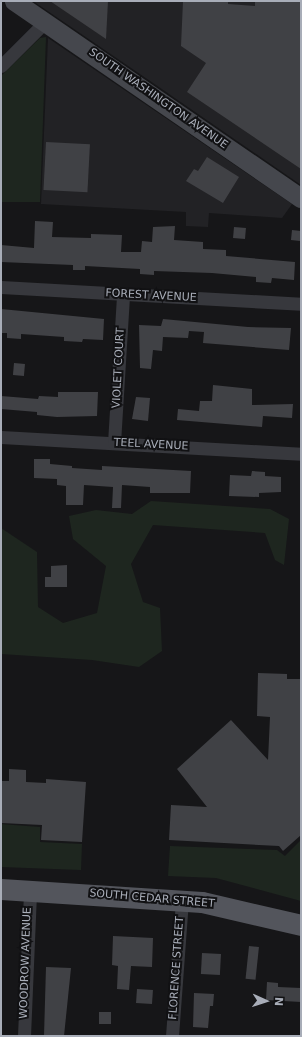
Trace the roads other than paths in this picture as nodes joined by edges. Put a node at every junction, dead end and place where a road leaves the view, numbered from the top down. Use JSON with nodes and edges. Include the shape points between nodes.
{"nodes":[{"id":1,"x":14,"y":1,"type":"edge"},
{"id":2,"x":45,"y":22,"type":"junction"},
{"id":3,"x":1,"y":66,"type":"edge"},
{"id":4,"x":301,"y":198,"type":"edge"},
{"id":5,"x":1,"y":287,"type":"edge"},
{"id":6,"x":123,"y":294,"type":"junction"},
{"id":7,"x":301,"y":304,"type":"edge"},
{"id":8,"x":1,"y":437,"type":"edge"},
{"id":9,"x":114,"y":443,"type":"junction"},
{"id":10,"x":301,"y":454,"type":"edge"},
{"id":11,"x":1,"y":889,"type":"edge"},
{"id":12,"x":30,"y":890,"type":"junction"},
{"id":13,"x":182,"y":900,"type":"junction"},
{"id":14,"x":301,"y":925,"type":"edge"},
{"id":15,"x":24,"y":1036,"type":"edge"},
{"id":16,"x":172,"y":1036,"type":"edge"}],
"edges":[{"from":1,"to":2,"type":"street","name":"SOUTH WASHINGTON AVENUE"},
{"from":2,"to":3,"type":"street"},
{"from":2,"to":4,"type":"street","name":"SOUTH WASHINGTON AVENUE"},
{"from":5,"to":6,"type":"street","name":"FOREST AVENUE"},
{"from":6,"to":7,"type":"street","name":"FOREST AVENUE"},
{"from":6,"to":9,"type":"street","name":"VIOLET COURT"},
{"from":8,"to":9,"type":"street","name":"TEEL AVENUE"},
{"from":9,"to":10,"type":"street","name":"TEEL AVENUE"},
{"from":11,"to":12,"type":"main road","name":"SOUTH CEDAR STREET"},
{"from":12,"to":13,"type":"main road","name":"SOUTH CEDAR STREET"},
{"from":12,"to":15,"type":"street","name":"WOODROW AVENUE"},
{"from":13,"to":14,"type":"main road","name":"SOUTH CEDAR STREET","via":[[229,907]]},
{"from":13,"to":16,"type":"street","name":"FLORENCE STREET"}]}
